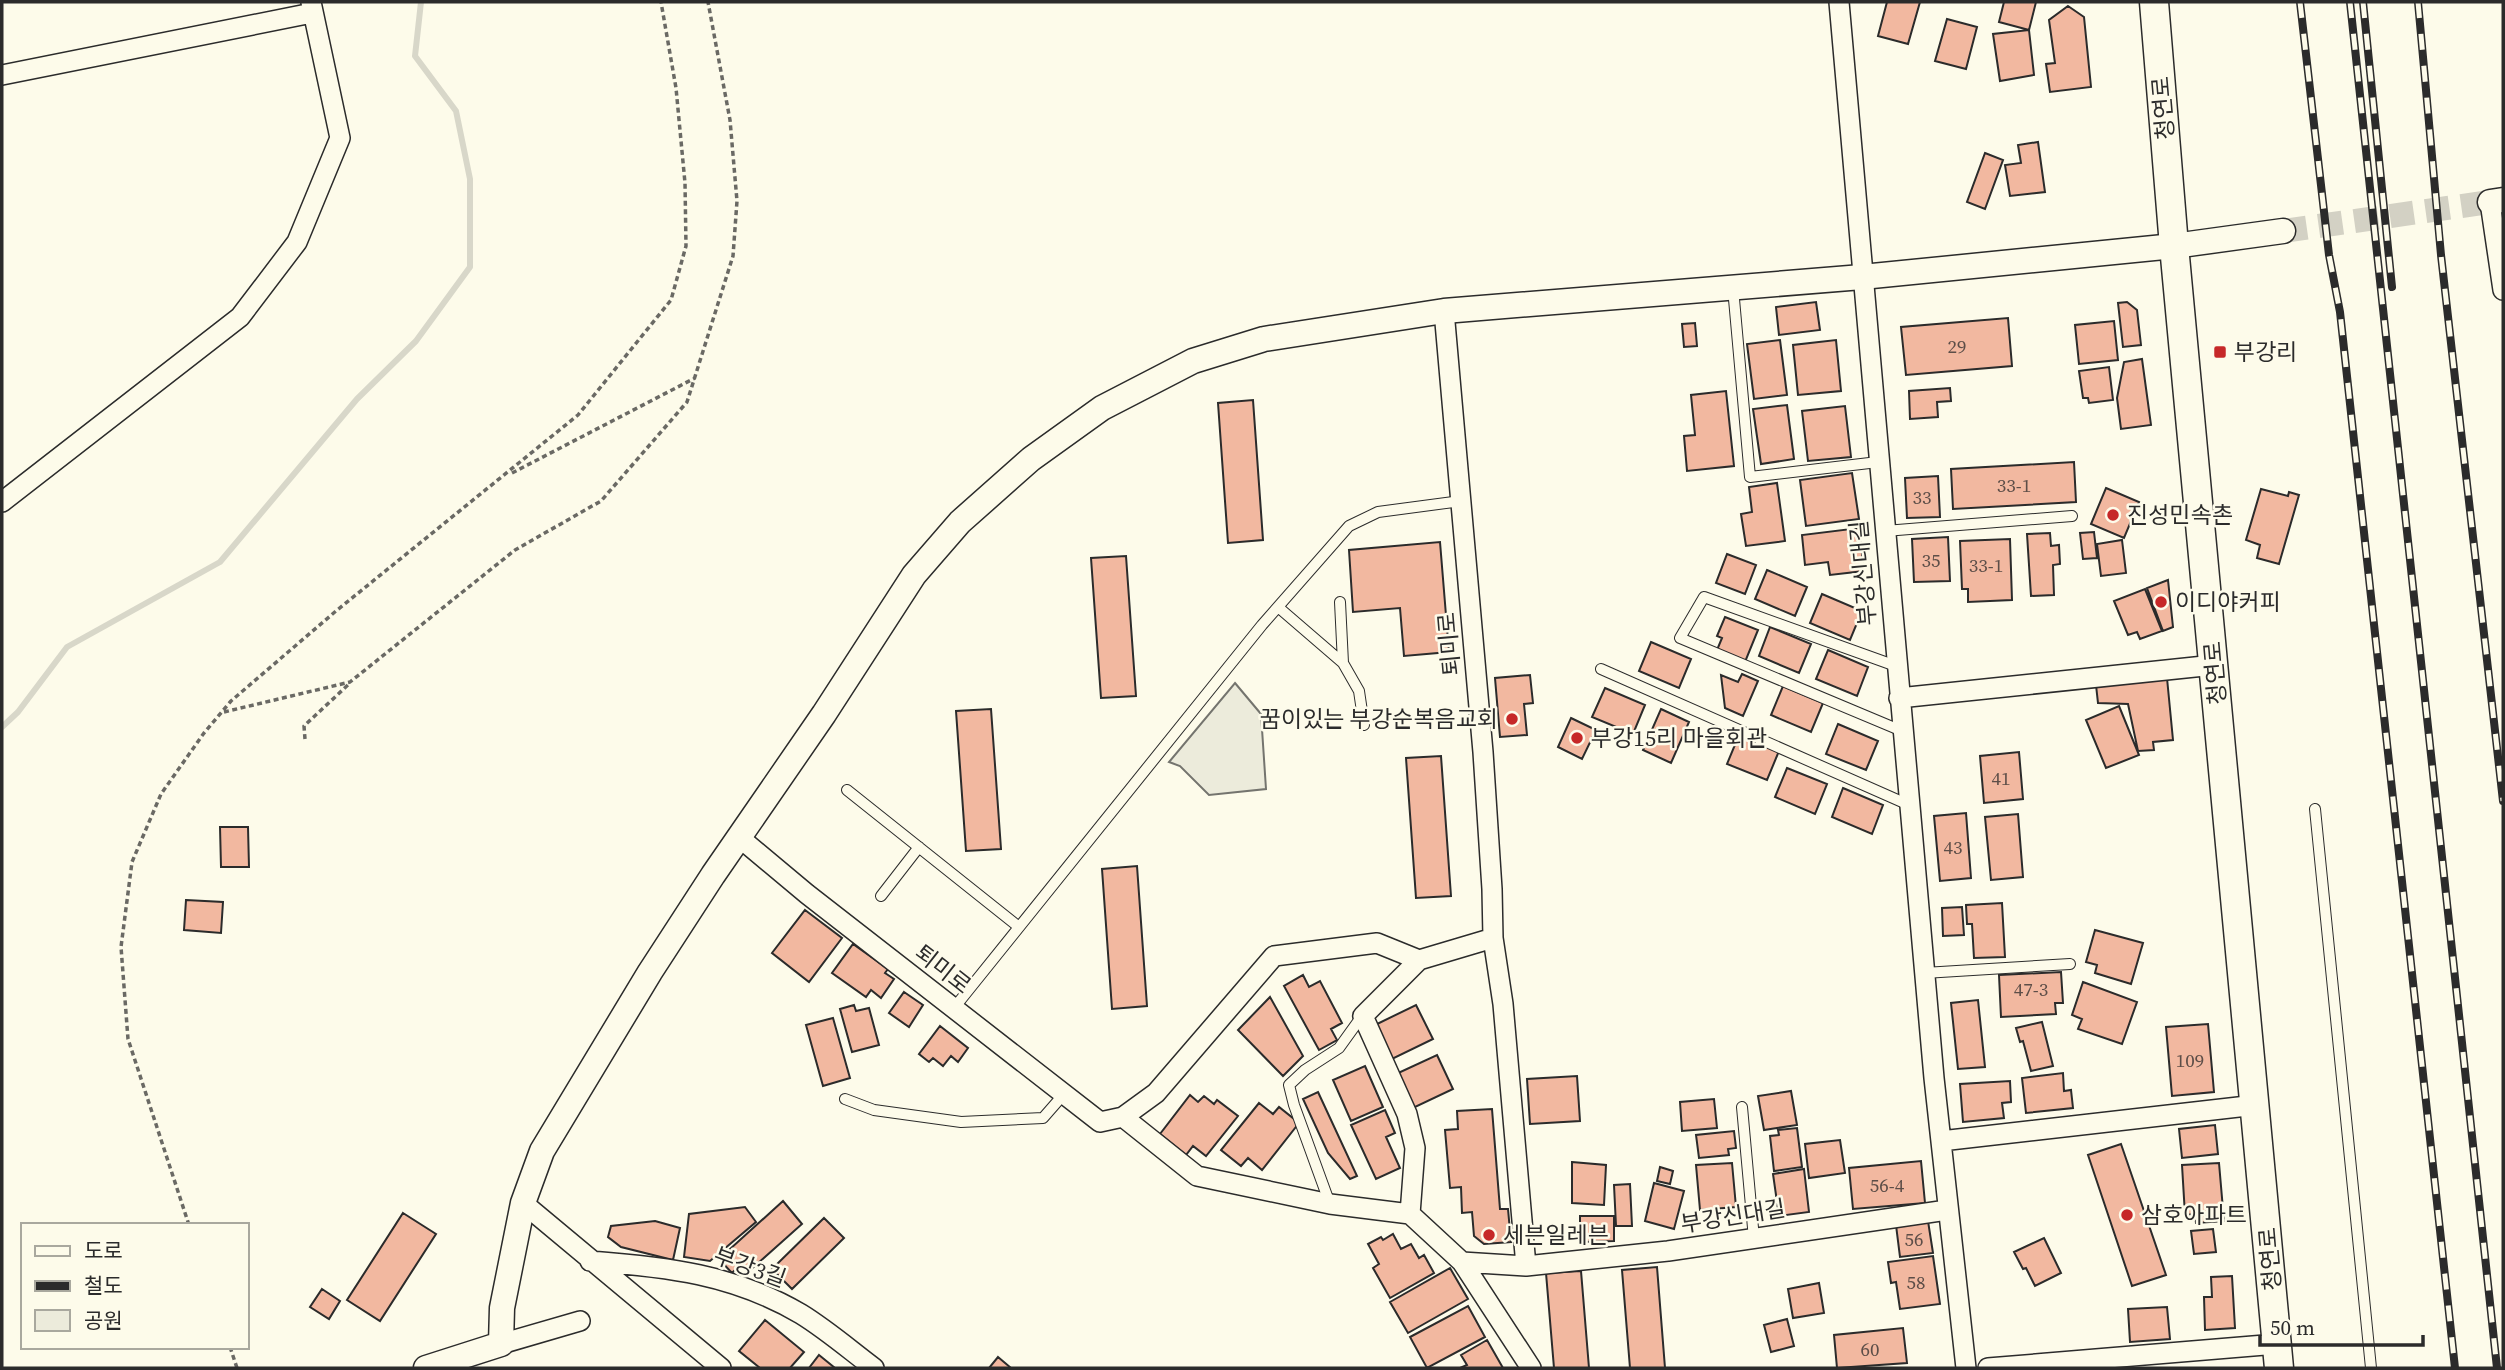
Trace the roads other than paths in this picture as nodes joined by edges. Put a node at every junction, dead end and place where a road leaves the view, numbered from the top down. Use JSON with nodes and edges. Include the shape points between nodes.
{"nodes":[{"id":1,"x":1839,"y":2,"type":"edge"},
{"id":2,"x":2154,"y":2,"type":"edge"},
{"id":3,"x":312,"y":7,"type":"edge"},
{"id":4,"x":2,"y":75,"type":"edge"},
{"id":5,"x":2497,"y":201,"type":"edge"},
{"id":6,"x":2283,"y":231,"type":"tunnel mouth"},
{"id":7,"x":2174,"y":246,"type":"junction"},
{"id":8,"x":1862,"y":276,"type":"junction"},
{"id":9,"x":1733,"y":287,"type":"junction"},
{"id":10,"x":2503,"y":290,"type":"edge"},
{"id":11,"x":1444,"y":311,"type":"junction"},
{"id":12,"x":1878,"y":462,"type":"junction"},
{"id":13,"x":1461,"y":501,"type":"junction"},
{"id":14,"x":2,"y":502,"type":"edge"},
{"id":15,"x":2072,"y":516,"type":"dead end"},
{"id":16,"x":1884,"y":531,"type":"junction"},
{"id":17,"x":1340,"y":601,"type":"dead end"},
{"id":18,"x":1278,"y":607,"type":"junction"},
{"id":19,"x":1343,"y":663,"type":"junction"},
{"id":20,"x":2214,"y":665,"type":"junction"},
{"id":21,"x":1896,"y":666,"type":"junction"},
{"id":22,"x":1601,"y":668,"type":"dead end"},
{"id":23,"x":1899,"y":698,"type":"junction"},
{"id":24,"x":1364,"y":725,"type":"dead end"},
{"id":25,"x":1902,"y":732,"type":"junction"},
{"id":26,"x":847,"y":790,"type":"dead end"},
{"id":27,"x":1909,"y":805,"type":"junction"},
{"id":28,"x":2315,"y":809,"type":"dead end"},
{"id":29,"x":740,"y":838,"type":"junction"},
{"id":30,"x":919,"y":847,"type":"junction"},
{"id":31,"x":881,"y":895,"type":"dead end"},
{"id":32,"x":1019,"y":927,"type":"junction"},
{"id":33,"x":1493,"y":938,"type":"junction"},
{"id":34,"x":1419,"y":960,"type":"junction"},
{"id":35,"x":2070,"y":964,"type":"dead end"},
{"id":36,"x":1924,"y":973,"type":"junction"},
{"id":37,"x":954,"y":1008,"type":"junction"},
{"id":38,"x":1363,"y":1016,"type":"junction"},
{"id":39,"x":1064,"y":1094,"type":"junction"},
{"id":40,"x":845,"y":1099,"type":"dead end"},
{"id":41,"x":2256,"y":1105,"type":"junction"},
{"id":42,"x":1742,"y":1107,"type":"dead end"},
{"id":43,"x":1123,"y":1117,"type":"junction"},
{"id":44,"x":1941,"y":1140,"type":"junction"},
{"id":45,"x":523,"y":1203,"type":"junction"},
{"id":46,"x":1330,"y":1204,"type":"junction"},
{"id":47,"x":1947,"y":1210,"type":"junction"},
{"id":48,"x":1410,"y":1214,"type":"junction"},
{"id":49,"x":1754,"y":1238,"type":"junction"},
{"id":50,"x":590,"y":1261,"type":"junction"},
{"id":51,"x":1462,"y":1262,"type":"junction"},
{"id":52,"x":1526,"y":1265,"type":"junction"},
{"id":53,"x":580,"y":1321,"type":"dead end"},
{"id":54,"x":501,"y":1344,"type":"junction"},
{"id":55,"x":2278,"y":1356,"type":"edge"},
{"id":56,"x":2110,"y":1364,"type":"edge"},
{"id":57,"x":426,"y":1368,"type":"edge"},
{"id":58,"x":721,"y":1368,"type":"edge"},
{"id":59,"x":874,"y":1368,"type":"edge"},
{"id":60,"x":1531,"y":1368,"type":"edge"},
{"id":61,"x":1966,"y":1368,"type":"edge"},
{"id":62,"x":1987,"y":1368,"type":"edge"},
{"id":63,"x":2371,"y":1368,"type":"edge"}],
"edges":[{"from":1,"to":8,"type":"street","name":"부강신대길"},
{"from":2,"to":7,"type":"main road","name":"청연로"},
{"from":3,"to":4,"type":"street"},
{"from":3,"to":14,"type":"street","via":[[340,138],[297,242],[240,317]]},
{"from":5,"to":10,"type":"street"},
{"from":6,"to":7,"type":"street"},
{"from":7,"to":8,"type":"street"},
{"from":7,"to":20,"type":"main road","name":"청연로"},
{"from":8,"to":9,"type":"street"},
{"from":8,"to":12,"type":"street","name":"부강신대길"},
{"from":9,"to":11,"type":"street"},
{"from":9,"to":12,"type":"lane","via":[[1750,477]]},
{"from":11,"to":13,"type":"street","name":"퇴미로"},
{"from":11,"to":29,"type":"street","via":[[1264,339],[1194,361],[1101,408],[1031,459],[960,522],[914,575]]},
{"from":12,"to":16,"type":"street","name":"부강신대길"},
{"from":13,"to":18,"type":"lane","via":[[1378,512],[1349,526]]},
{"from":13,"to":33,"type":"street","name":"퇴미로","via":[[1484,766]]},
{"from":15,"to":16,"type":"lane"},
{"from":16,"to":21,"type":"street","name":"부강신대길"},
{"from":17,"to":19,"type":"lane"},
{"from":18,"to":19,"type":"lane"},
{"from":18,"to":32,"type":"lane"},
{"from":19,"to":24,"type":"lane","via":[[1359,691]]},
{"from":20,"to":23,"type":"street"},
{"from":20,"to":41,"type":"main road","name":"청연로"},
{"from":21,"to":23,"type":"street","name":"부강신대길"},
{"from":21,"to":25,"type":"lane","via":[[1704,597],[1680,638]]},
{"from":22,"to":27,"type":"lane"},
{"from":23,"to":25,"type":"street","name":"부강신대길"},
{"from":25,"to":27,"type":"street","name":"부강신대길"},
{"from":26,"to":30,"type":"lane"},
{"from":27,"to":36,"type":"street","name":"부강신대길"},
{"from":28,"to":63,"type":"lane"},
{"from":29,"to":37,"type":"street","name":"퇴미로"},
{"from":29,"to":45,"type":"street","via":[[650,972],[542,1151]]},
{"from":30,"to":31,"type":"lane"},
{"from":30,"to":32,"type":"lane"},
{"from":32,"to":37,"type":"lane"},
{"from":33,"to":34,"type":"street"},
{"from":33,"to":52,"type":"street"},
{"from":34,"to":38,"type":"street"},
{"from":34,"to":43,"type":"street","via":[[1377,943],[1274,956],[1156,1093]]},
{"from":35,"to":36,"type":"lane"},
{"from":36,"to":44,"type":"street","name":"부강신대길"},
{"from":37,"to":39,"type":"street","name":"퇴미로"},
{"from":38,"to":46,"type":"lane","via":[[1339,1048],[1305,1069],[1289,1086]]},
{"from":38,"to":48,"type":"street","via":[[1407,1114],[1415,1148]]},
{"from":39,"to":40,"type":"lane","via":[[1043,1118],[961,1122],[874,1110]]},
{"from":39,"to":43,"type":"street","name":"퇴미로","via":[[1100,1122]]},
{"from":41,"to":44,"type":"street"},
{"from":41,"to":55,"type":"main road","name":"청연로"},
{"from":42,"to":49,"type":"lane"},
{"from":43,"to":46,"type":"street","via":[[1198,1176]]},
{"from":44,"to":47,"type":"street","name":"부강신대길"},
{"from":45,"to":50,"type":"street"},
{"from":45,"to":54,"type":"street","via":[[502,1308]]},
{"from":46,"to":48,"type":"street"},
{"from":47,"to":49,"type":"street","name":"부강신대길"},
{"from":47,"to":61,"type":"street","name":"부강신대길"},
{"from":48,"to":51,"type":"street"},
{"from":49,"to":52,"type":"street","name":"부강신대길"},
{"from":50,"to":58,"type":"street"},
{"from":50,"to":59,"type":"street","name":"부강3길","via":[[663,1267],[718,1278],[803,1316]]},
{"from":51,"to":52,"type":"street","name":"부강신대길"},
{"from":51,"to":60,"type":"street"},
{"from":53,"to":54,"type":"street"},
{"from":54,"to":57,"type":"street"},
{"from":55,"to":56,"type":"street","name":"청연로"},
{"from":56,"to":62,"type":"street","name":"청연로"}]}
